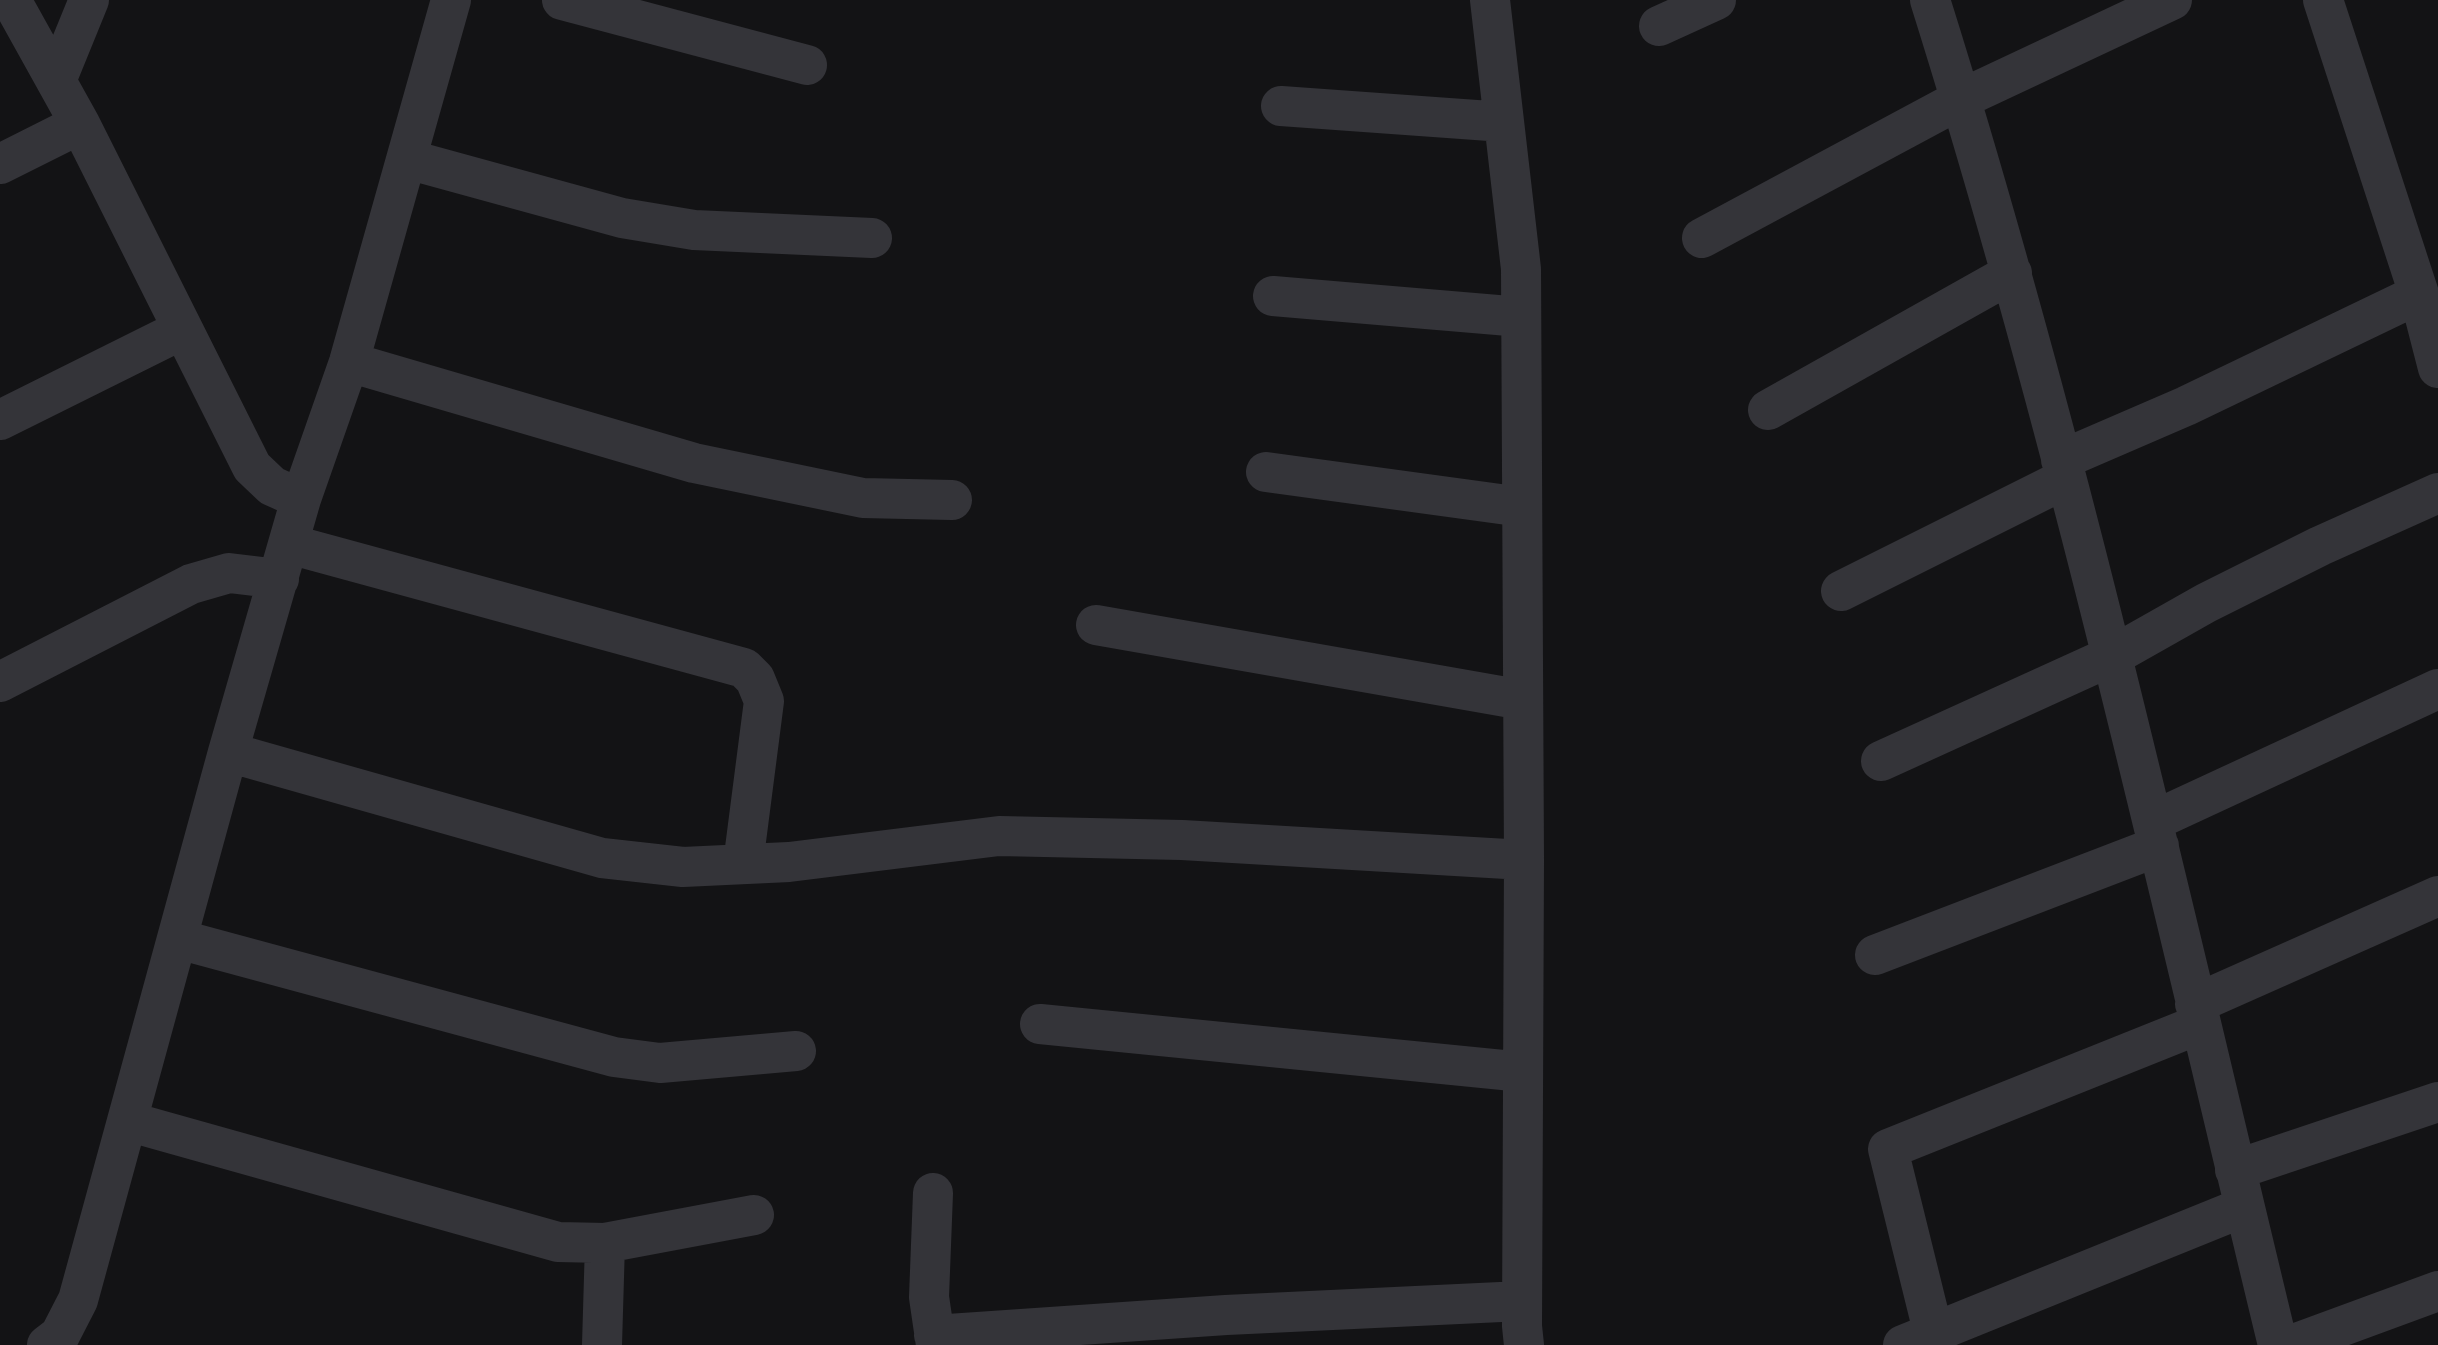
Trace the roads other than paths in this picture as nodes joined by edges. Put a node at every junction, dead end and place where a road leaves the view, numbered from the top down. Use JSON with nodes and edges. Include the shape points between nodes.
{"nodes":[{"id":1,"x":11,"y":0,"type":"edge"},
{"id":2,"x":89,"y":0,"type":"edge"},
{"id":3,"x":451,"y":0,"type":"edge"},
{"id":4,"x":562,"y":0,"type":"edge"},
{"id":5,"x":1490,"y":0,"type":"edge"},
{"id":6,"x":1716,"y":0,"type":"edge"},
{"id":7,"x":1930,"y":0,"type":"edge"},
{"id":8,"x":2323,"y":0,"type":"edge"},
{"id":9,"x":2158,"y":3,"type":"edge"},
{"id":10,"x":1659,"y":26,"type":"dead end"},
{"id":11,"x":807,"y":65,"type":"dead end"},
{"id":12,"x":56,"y":81,"type":"junction"},
{"id":13,"x":1961,"y":99,"type":"junction"},
{"id":14,"x":1281,"y":106,"type":"dead end"},
{"id":15,"x":1504,"y":122,"type":"junction"},
{"id":16,"x":80,"y":124,"type":"junction"},
{"id":17,"x":407,"y":159,"type":"junction"},
{"id":18,"x":0,"y":164,"type":"edge"},
{"id":19,"x":872,"y":238,"type":"dead end"},
{"id":20,"x":1702,"y":238,"type":"dead end"},
{"id":21,"x":2012,"y":273,"type":"junction"},
{"id":22,"x":2419,"y":294,"type":"junction"},
{"id":23,"x":1273,"y":296,"type":"dead end"},
{"id":24,"x":1521,"y":317,"type":"junction"},
{"id":25,"x":181,"y":330,"type":"junction"},
{"id":26,"x":2437,"y":356,"type":"edge"},
{"id":27,"x":349,"y":362,"type":"junction"},
{"id":28,"x":1768,"y":410,"type":"dead end"},
{"id":29,"x":0,"y":420,"type":"edge"},
{"id":30,"x":2063,"y":470,"type":"junction"},
{"id":31,"x":1266,"y":472,"type":"dead end"},
{"id":32,"x":2438,"y":493,"type":"edge"},
{"id":33,"x":301,"y":499,"type":"junction"},
{"id":34,"x":952,"y":500,"type":"dead end"},
{"id":35,"x":1522,"y":507,"type":"junction"},
{"id":36,"x":284,"y":561,"type":"junction"},
{"id":37,"x":1841,"y":591,"type":"dead end"},
{"id":38,"x":1096,"y":625,"type":"dead end"},
{"id":39,"x":2114,"y":655,"type":"junction"},
{"id":40,"x":0,"y":682,"type":"edge"},
{"id":41,"x":2438,"y":689,"type":"edge"},
{"id":42,"x":1523,"y":700,"type":"junction"},
{"id":43,"x":228,"y":752,"type":"junction"},
{"id":44,"x":1881,"y":761,"type":"dead end"},
{"id":45,"x":2156,"y":833,"type":"junction"},
{"id":46,"x":1524,"y":860,"type":"junction"},
{"id":47,"x":743,"y":864,"type":"junction"},
{"id":48,"x":2438,"y":896,"type":"edge"},
{"id":49,"x":178,"y":939,"type":"junction"},
{"id":50,"x":1875,"y":955,"type":"dead end"},
{"id":51,"x":2198,"y":1014,"type":"junction"},
{"id":52,"x":1040,"y":1024,"type":"dead end"},
{"id":53,"x":796,"y":1051,"type":"dead end"},
{"id":54,"x":1523,"y":1072,"type":"junction"},
{"id":55,"x":2438,"y":1102,"type":"edge"},
{"id":56,"x":127,"y":1121,"type":"junction"},
{"id":57,"x":2240,"y":1188,"type":"junction"},
{"id":58,"x":933,"y":1193,"type":"dead end"},
{"id":59,"x":754,"y":1215,"type":"dead end"},
{"id":60,"x":605,"y":1243,"type":"junction"},
{"id":61,"x":2438,"y":1291,"type":"edge"},
{"id":62,"x":1522,"y":1301,"type":"junction"},
{"id":63,"x":1227,"y":1330,"type":"edge"},
{"id":64,"x":1918,"y":1338,"type":"edge"},
{"id":65,"x":935,"y":1340,"type":"edge"},
{"id":66,"x":47,"y":1345,"type":"edge"},
{"id":67,"x":602,"y":1345,"type":"edge"},
{"id":68,"x":1524,"y":1345,"type":"edge"},
{"id":69,"x":2278,"y":1345,"type":"edge"},
{"id":70,"x":2291,"y":1345,"type":"edge"}],
"edges":[{"from":1,"to":12,"type":"street"},
{"from":2,"to":12,"type":"street"},
{"from":3,"to":17,"type":"street"},
{"from":4,"to":11,"type":"street"},
{"from":5,"to":15,"type":"street"},
{"from":6,"to":10,"type":"street"},
{"from":7,"to":13,"type":"street"},
{"from":8,"to":22,"type":"street"},
{"from":9,"to":13,"type":"street"},
{"from":12,"to":16,"type":"street"},
{"from":13,"to":20,"type":"street"},
{"from":13,"to":21,"type":"street"},
{"from":14,"to":15,"type":"street"},
{"from":15,"to":24,"type":"street","via":[[1521,269]]},
{"from":16,"to":18,"type":"street"},
{"from":16,"to":25,"type":"street"},
{"from":17,"to":19,"type":"street","via":[[622,218],[694,230]]},
{"from":17,"to":27,"type":"street"},
{"from":21,"to":28,"type":"street"},
{"from":21,"to":30,"type":"street"},
{"from":22,"to":26,"type":"street"},
{"from":22,"to":30,"type":"street"},
{"from":23,"to":24,"type":"street"},
{"from":24,"to":35,"type":"street"},
{"from":25,"to":29,"type":"street"},
{"from":25,"to":33,"type":"street","via":[[252,467],[272,486]]},
{"from":27,"to":33,"type":"street"},
{"from":27,"to":34,"type":"street","via":[[694,463],[863,498]]},
{"from":30,"to":37,"type":"street"},
{"from":30,"to":39,"type":"street"},
{"from":31,"to":35,"type":"street"},
{"from":32,"to":39,"type":"street","via":[[2320,546]]},
{"from":33,"to":36,"type":"street"},
{"from":35,"to":42,"type":"street"},
{"from":36,"to":40,"type":"street","via":[[191,584]]},
{"from":36,"to":43,"type":"street"},
{"from":36,"to":47,"type":"street","via":[[744,668],[764,701]]},
{"from":38,"to":42,"type":"street"},
{"from":39,"to":44,"type":"street"},
{"from":39,"to":45,"type":"street"},
{"from":41,"to":45,"type":"street"},
{"from":42,"to":46,"type":"street"},
{"from":43,"to":47,"type":"street","via":[[602,858],[683,867]]},
{"from":43,"to":49,"type":"street"},
{"from":45,"to":50,"type":"street"},
{"from":45,"to":51,"type":"street"},
{"from":46,"to":47,"type":"street","via":[[1182,840],[999,836]]},
{"from":46,"to":54,"type":"street"},
{"from":48,"to":51,"type":"street"},
{"from":49,"to":53,"type":"street","via":[[614,1057],[660,1063]]},
{"from":49,"to":56,"type":"street"},
{"from":51,"to":57,"type":"street"},
{"from":51,"to":64,"type":"street","via":[[1888,1149]]},
{"from":52,"to":54,"type":"street"},
{"from":54,"to":62,"type":"street"},
{"from":55,"to":57,"type":"street"},
{"from":56,"to":60,"type":"street","via":[[558,1242]]},
{"from":56,"to":66,"type":"street","via":[[78,1300],[60,1335]]},
{"from":57,"to":64,"type":"street"},
{"from":57,"to":69,"type":"street"},
{"from":58,"to":65,"type":"street","via":[[929,1297]]},
{"from":59,"to":60,"type":"street"},
{"from":60,"to":67,"type":"street"},
{"from":61,"to":70,"type":"street"},
{"from":62,"to":63,"type":"street"},
{"from":62,"to":68,"type":"street"},
{"from":63,"to":65,"type":"street"}]}
